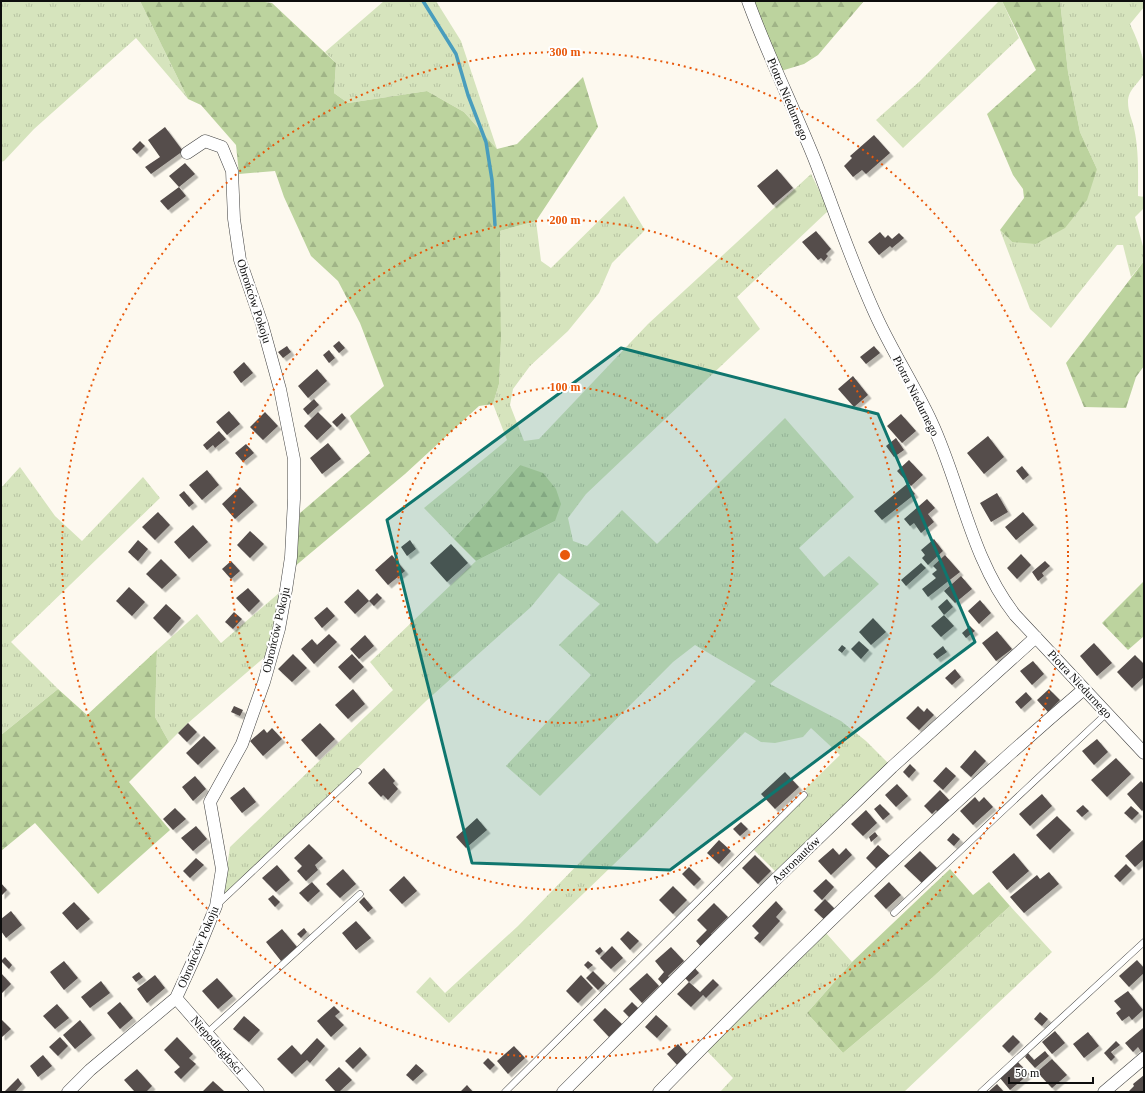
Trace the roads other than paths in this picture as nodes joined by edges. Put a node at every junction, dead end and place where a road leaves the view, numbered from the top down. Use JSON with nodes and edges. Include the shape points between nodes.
{"nodes":[{"id":1,"x":748,"y":1,"type":"edge"},
{"id":2,"x":187,"y":153,"type":"dead end"},
{"id":3,"x":1036,"y":637,"type":"junction"},
{"id":4,"x":1084,"y":689,"type":"junction"},
{"id":5,"x":1107,"y":713,"type":"junction"},
{"id":6,"x":1144,"y":753,"type":"edge"},
{"id":7,"x":358,"y":772,"type":"dead end"},
{"id":8,"x":804,"y":795,"type":"dead end"},
{"id":9,"x":360,"y":894,"type":"dead end"},
{"id":10,"x":216,"y":906,"type":"junction"},
{"id":11,"x":894,"y":913,"type":"dead end"},
{"id":12,"x":1144,"y":942,"type":"edge"},
{"id":13,"x":176,"y":998,"type":"junction"},
{"id":14,"x":206,"y":1033,"type":"junction"},
{"id":15,"x":1144,"y":1058,"type":"edge"},
{"id":16,"x":68,"y":1092,"type":"edge"},
{"id":17,"x":258,"y":1092,"type":"edge"},
{"id":18,"x":506,"y":1092,"type":"edge"},
{"id":19,"x":563,"y":1092,"type":"edge"},
{"id":20,"x":659,"y":1092,"type":"edge"},
{"id":21,"x":981,"y":1092,"type":"edge"},
{"id":22,"x":1104,"y":1092,"type":"edge"}],
"edges":[{"from":1,"to":3,"type":"street","name":"Piotra Niedurnego","via":[[878,320],[931,422],[984,564],[1010,609]]},
{"from":2,"to":10,"type":"street","name":"Obrońców Pokoju","via":[[205,141],[222,147],[232,171],[234,219],[240,260],[262,324],[280,389],[294,459],[291,557],[279,629],[242,744],[210,802],[222,869]]},
{"from":3,"to":4,"type":"street","name":"Piotra Niedurnego"},
{"from":3,"to":19,"type":"street","name":"Astronautów","via":[[904,756],[772,882]]},
{"from":4,"to":5,"type":"street","name":"Piotra Niedurnego"},
{"from":4,"to":20,"type":"street","via":[[993,767],[765,984]]},
{"from":5,"to":6,"type":"street","name":"Piotra Niedurnego"},
{"from":5,"to":11,"type":"lane"},
{"from":7,"to":10,"type":"lane"},
{"from":8,"to":18,"type":"lane"},
{"from":9,"to":14,"type":"lane"},
{"from":10,"to":13,"type":"street","name":"Obrońców Pokoju"},
{"from":12,"to":21,"type":"lane"},
{"from":13,"to":14,"type":"street","name":"Niepodległości"},
{"from":13,"to":16,"type":"street","name":"Obrońców Pokoju","via":[[90,1070]]},
{"from":14,"to":17,"type":"street","name":"Niepodległości"},
{"from":15,"to":22,"type":"street"}]}
